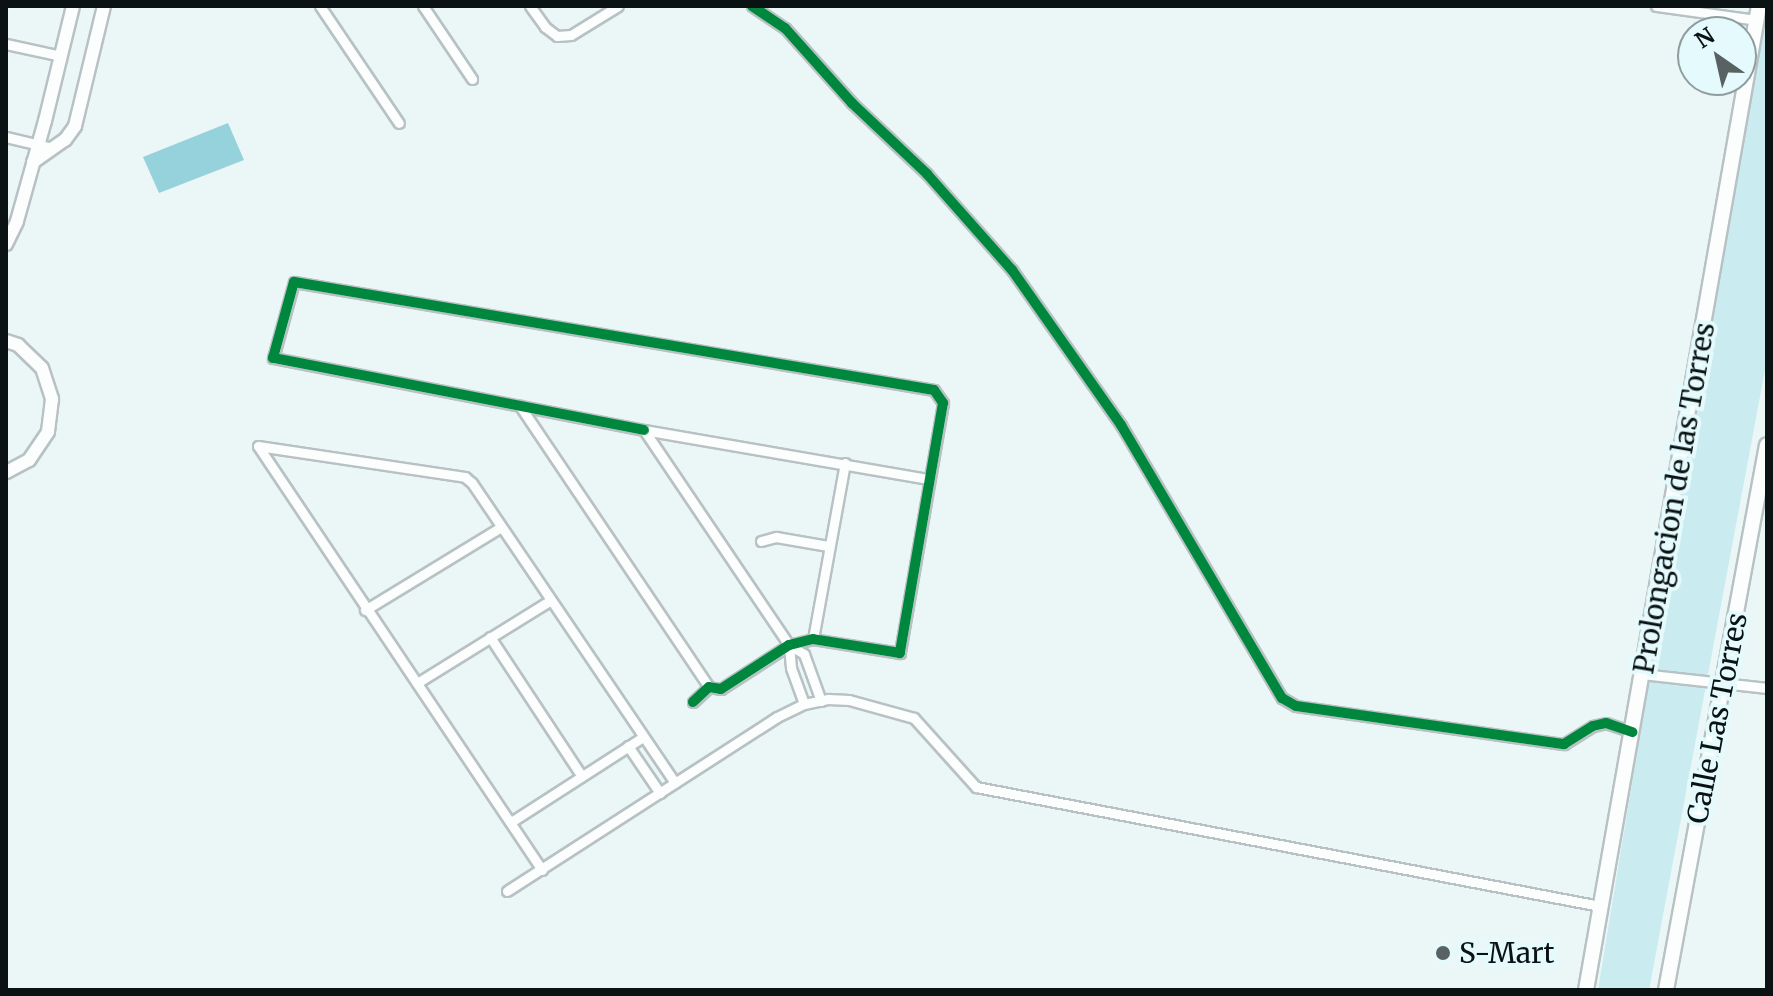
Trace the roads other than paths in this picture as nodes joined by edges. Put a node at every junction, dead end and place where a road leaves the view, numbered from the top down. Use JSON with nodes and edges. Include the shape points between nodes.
{"nodes":[{"id":1,"x":73,"y":6,"type":"edge"},
{"id":2,"x":104,"y":6,"type":"edge"},
{"id":3,"x":320,"y":6,"type":"edge"},
{"id":4,"x":423,"y":6,"type":"edge"},
{"id":5,"x":530,"y":6,"type":"edge"},
{"id":6,"x":618,"y":6,"type":"edge"},
{"id":7,"x":752,"y":6,"type":"edge"},
{"id":8,"x":1656,"y":6,"type":"edge"},
{"id":9,"x":1758,"y":13,"type":"edge"},
{"id":10,"x":6,"y":44,"type":"edge"},
{"id":11,"x":61,"y":56,"type":"junction"},
{"id":12,"x":472,"y":79,"type":"dead end"},
{"id":13,"x":399,"y":123,"type":"dead end"},
{"id":14,"x":6,"y":137,"type":"edge"},
{"id":15,"x":38,"y":144,"type":"junction"},
{"id":16,"x":52,"y":148,"type":"junction"},
{"id":17,"x":33,"y":162,"type":"junction"},
{"id":18,"x":6,"y":244,"type":"edge"},
{"id":19,"x":6,"y":341,"type":"edge"},
{"id":20,"x":520,"y":406,"type":"junction"},
{"id":21,"x":644,"y":430,"type":"junction"},
{"id":22,"x":1767,"y":445,"type":"edge"},
{"id":23,"x":845,"y":463,"type":"junction"},
{"id":24,"x":6,"y":472,"type":"edge"},
{"id":25,"x":929,"y":479,"type":"junction"},
{"id":26,"x":501,"y":527,"type":"junction"},
{"id":27,"x":761,"y":541,"type":"dead end"},
{"id":28,"x":828,"y":546,"type":"junction"},
{"id":29,"x":549,"y":601,"type":"junction"},
{"id":30,"x":365,"y":610,"type":"junction"},
{"id":31,"x":490,"y":637,"type":"junction"},
{"id":32,"x":813,"y":639,"type":"junction"},
{"id":33,"x":789,"y":645,"type":"junction"},
{"id":34,"x":1642,"y":674,"type":"junction"},
{"id":35,"x":1724,"y":682,"type":"junction"},
{"id":36,"x":417,"y":683,"type":"junction"},
{"id":37,"x":709,"y":687,"type":"junction"},
{"id":38,"x":1767,"y":688,"type":"edge"},
{"id":39,"x":821,"y":701,"type":"junction"},
{"id":40,"x":693,"y":702,"type":"dead end"},
{"id":41,"x":804,"y":704,"type":"junction"},
{"id":42,"x":1632,"y":732,"type":"junction"},
{"id":43,"x":643,"y":737,"type":"junction"},
{"id":44,"x":628,"y":746,"type":"junction"},
{"id":45,"x":581,"y":775,"type":"junction"},
{"id":46,"x":675,"y":783,"type":"junction"},
{"id":47,"x":660,"y":793,"type":"junction"},
{"id":48,"x":511,"y":822,"type":"junction"},
{"id":49,"x":542,"y":870,"type":"junction"},
{"id":50,"x":507,"y":891,"type":"dead end"},
{"id":51,"x":1600,"y":906,"type":"junction"},
{"id":52,"x":1586,"y":990,"type":"edge"},
{"id":53,"x":1666,"y":990,"type":"edge"}],
"edges":[{"from":1,"to":11,"type":"street"},
{"from":2,"to":16,"type":"street","via":[[75,126]]},
{"from":3,"to":13,"type":"street"},
{"from":4,"to":12,"type":"street"},
{"from":5,"to":6,"type":"street","via":[[557,36],[571,35]]},
{"from":7,"to":42,"type":"street","via":[[785,28],[1012,270],[1121,425],[1282,698],[1296,706],[1564,744],[1606,723]]},
{"from":8,"to":9,"type":"street"},
{"from":9,"to":34,"type":"main road","name":"Prolongacion de las Torres"},
{"from":10,"to":11,"type":"street"},
{"from":11,"to":15,"type":"street"},
{"from":14,"to":15,"type":"street"},
{"from":15,"to":16,"type":"street"},
{"from":15,"to":17,"type":"street"},
{"from":16,"to":17,"type":"street"},
{"from":17,"to":18,"type":"street"},
{"from":19,"to":24,"type":"street","via":[[42,368],[52,399],[48,432],[29,460]]},
{"from":20,"to":21,"type":"street"},
{"from":20,"to":25,"type":"street","via":[[273,358],[294,282],[934,390],[943,403]]},
{"from":20,"to":37,"type":"street"},
{"from":21,"to":23,"type":"street"},
{"from":21,"to":33,"type":"street"},
{"from":22,"to":35,"type":"main road","name":"Calle Las Torres"},
{"from":23,"to":25,"type":"street"},
{"from":23,"to":28,"type":"street"},
{"from":25,"to":32,"type":"street","via":[[900,653]]},
{"from":26,"to":29,"type":"street"},
{"from":26,"to":30,"type":"street"},
{"from":26,"to":30,"type":"street","via":[[465,477],[258,446]]},
{"from":27,"to":28,"type":"street","via":[[776,537]]},
{"from":28,"to":32,"type":"street"},
{"from":29,"to":31,"type":"street"},
{"from":29,"to":43,"type":"street"},
{"from":30,"to":36,"type":"street"},
{"from":31,"to":36,"type":"street"},
{"from":31,"to":45,"type":"street"},
{"from":32,"to":33,"type":"street"},
{"from":33,"to":37,"type":"street","via":[[721,689]]},
{"from":33,"to":39,"type":"street","via":[[804,654]]},
{"from":33,"to":41,"type":"street"},
{"from":34,"to":35,"type":"street"},
{"from":34,"to":42,"type":"main road","name":"Prolongacion de las Torres"},
{"from":35,"to":38,"type":"street"},
{"from":35,"to":53,"type":"main road","name":"Calle Las Torres"},
{"from":36,"to":48,"type":"street"},
{"from":37,"to":40,"type":"street"},
{"from":39,"to":41,"type":"street"},
{"from":39,"to":51,"type":"street","via":[[849,700],[914,718],[976,787]]},
{"from":41,"to":46,"type":"street"},
{"from":42,"to":51,"type":"main road","name":"Prolongacion de las Torres"},
{"from":43,"to":44,"type":"street"},
{"from":43,"to":46,"type":"street"},
{"from":44,"to":45,"type":"street"},
{"from":44,"to":47,"type":"street"},
{"from":45,"to":48,"type":"street"},
{"from":46,"to":47,"type":"street"},
{"from":47,"to":49,"type":"street"},
{"from":48,"to":49,"type":"street"},
{"from":49,"to":50,"type":"street"},
{"from":51,"to":52,"type":"main road","name":"Prolongacion de las Torres"}]}
